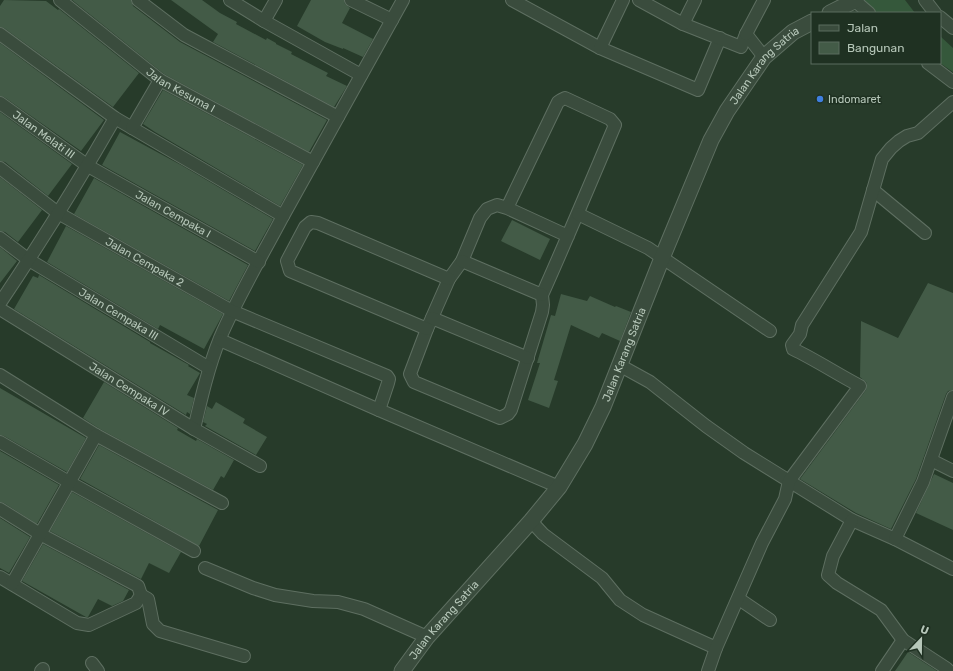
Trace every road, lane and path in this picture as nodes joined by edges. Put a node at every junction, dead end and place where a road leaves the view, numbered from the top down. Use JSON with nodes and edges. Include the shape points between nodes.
{"nodes":[{"id":1,"x":60,"y":0,"type":"edge"},
{"id":2,"x":138,"y":0,"type":"edge"},
{"id":3,"x":230,"y":0,"type":"edge"},
{"id":4,"x":276,"y":0,"type":"edge"},
{"id":5,"x":351,"y":0,"type":"edge"},
{"id":6,"x":403,"y":0,"type":"edge"},
{"id":7,"x":512,"y":0,"type":"edge"},
{"id":8,"x":623,"y":0,"type":"edge"},
{"id":9,"x":639,"y":0,"type":"edge"},
{"id":10,"x":695,"y":0,"type":"edge"},
{"id":11,"x":764,"y":0,"type":"edge"},
{"id":12,"x":855,"y":0,"type":"edge"},
{"id":13,"x":925,"y":0,"type":"edge"},
{"id":14,"x":832,"y":12,"type":"edge"},
{"id":15,"x":868,"y":12,"type":"edge"},
{"id":16,"x":934,"y":12,"type":"edge"},
{"id":17,"x":941,"y":18,"type":"edge"},
{"id":18,"x":392,"y":20,"type":"junction"},
{"id":19,"x":264,"y":21,"type":"junction"},
{"id":20,"x":811,"y":23,"type":"edge"},
{"id":21,"x":683,"y":24,"type":"junction"},
{"id":22,"x":953,"y":28,"type":"edge"},
{"id":23,"x":0,"y":34,"type":"edge"},
{"id":24,"x":746,"y":34,"type":"junction"},
{"id":25,"x":720,"y":38,"type":"junction"},
{"id":26,"x":600,"y":48,"type":"junction"},
{"id":27,"x":764,"y":57,"type":"junction"},
{"id":28,"x":929,"y":64,"type":"edge"},
{"id":29,"x":361,"y":75,"type":"junction"},
{"id":30,"x":160,"y":80,"type":"junction"},
{"id":31,"x":953,"y":82,"type":"edge"},
{"id":32,"x":953,"y":102,"type":"edge"},
{"id":33,"x":0,"y":103,"type":"edge"},
{"id":34,"x":338,"y":117,"type":"junction"},
{"id":35,"x":115,"y":118,"type":"junction"},
{"id":36,"x":132,"y":128,"type":"junction"},
{"id":37,"x":313,"y":162,"type":"junction"},
{"id":38,"x":88,"y":166,"type":"junction"},
{"id":39,"x":0,"y":168,"type":"edge"},
{"id":40,"x":873,"y":190,"type":"junction"},
{"id":41,"x":507,"y":208,"type":"junction"},
{"id":42,"x":58,"y":213,"type":"junction"},
{"id":43,"x":578,"y":214,"type":"junction"},
{"id":44,"x":283,"y":216,"type":"junction"},
{"id":45,"x":925,"y":233,"type":"dead end"},
{"id":46,"x":568,"y":236,"type":"junction"},
{"id":47,"x":0,"y":238,"type":"edge"},
{"id":48,"x":662,"y":258,"type":"junction"},
{"id":49,"x":29,"y":260,"type":"junction"},
{"id":50,"x":462,"y":261,"type":"junction"},
{"id":51,"x":259,"y":262,"type":"junction"},
{"id":52,"x":449,"y":279,"type":"junction"},
{"id":53,"x":542,"y":295,"type":"junction"},
{"id":54,"x":0,"y":303,"type":"edge"},
{"id":55,"x":0,"y":309,"type":"edge"},
{"id":56,"x":232,"y":311,"type":"junction"},
{"id":57,"x":430,"y":323,"type":"junction"},
{"id":58,"x":770,"y":331,"type":"dead end"},
{"id":59,"x":220,"y":340,"type":"junction"},
{"id":60,"x":528,"y":358,"type":"junction"},
{"id":61,"x":621,"y":366,"type":"junction"},
{"id":62,"x":209,"y":368,"type":"junction"},
{"id":63,"x":0,"y":375,"type":"edge"},
{"id":64,"x":953,"y":400,"type":"edge"},
{"id":65,"x":378,"y":410,"type":"junction"},
{"id":66,"x":194,"y":429,"type":"junction"},
{"id":67,"x":96,"y":435,"type":"junction"},
{"id":68,"x":0,"y":442,"type":"edge"},
{"id":69,"x":931,"y":460,"type":"junction"},
{"id":70,"x":260,"y":466,"type":"dead end"},
{"id":71,"x":953,"y":470,"type":"edge"},
{"id":72,"x":69,"y":482,"type":"junction"},
{"id":73,"x":789,"y":482,"type":"junction"},
{"id":74,"x":559,"y":487,"type":"junction"},
{"id":75,"x":222,"y":503,"type":"dead end"},
{"id":76,"x":0,"y":509,"type":"edge"},
{"id":77,"x":852,"y":520,"type":"junction"},
{"id":78,"x":531,"y":521,"type":"junction"},
{"id":79,"x":40,"y":534,"type":"junction"},
{"id":80,"x":895,"y":539,"type":"junction"},
{"id":81,"x":194,"y":551,"type":"dead end"},
{"id":82,"x":205,"y":568,"type":"dead end"},
{"id":83,"x":953,"y":569,"type":"edge"},
{"id":84,"x":0,"y":577,"type":"edge"},
{"id":85,"x":12,"y":584,"type":"junction"},
{"id":86,"x":141,"y":595,"type":"junction"},
{"id":87,"x":739,"y":599,"type":"junction"},
{"id":88,"x":770,"y":620,"type":"dead end"},
{"id":89,"x":427,"y":637,"type":"junction"},
{"id":90,"x":903,"y":640,"type":"junction"},
{"id":91,"x":716,"y":648,"type":"junction"},
{"id":92,"x":244,"y":656,"type":"dead end"},
{"id":93,"x":402,"y":671,"type":"edge"},
{"id":94,"x":708,"y":671,"type":"edge"},
{"id":95,"x":882,"y":671,"type":"edge"},
{"id":96,"x":949,"y":671,"type":"edge"}],
"edges":[{"from":1,"to":30,"type":"street","name":"Jalan Kesuma I"},
{"from":2,"to":34,"type":"street","via":[[184,35]]},
{"from":3,"to":19,"type":"street"},
{"from":4,"to":19,"type":"street"},
{"from":5,"to":18,"type":"street"},
{"from":6,"to":18,"type":"street"},
{"from":7,"to":26,"type":"street"},
{"from":8,"to":26,"type":"street"},
{"from":9,"to":21,"type":"street"},
{"from":10,"to":21,"type":"street"},
{"from":11,"to":24,"type":"street"},
{"from":12,"to":14,"type":"street"},
{"from":12,"to":15,"type":"street"},
{"from":13,"to":16,"type":"street"},
{"from":17,"to":22,"type":"street"},
{"from":18,"to":29,"type":"street"},
{"from":19,"to":29,"type":"street"},
{"from":20,"to":27,"type":"street","name":"Jalan Karang Satria","via":[[793,32]]},
{"from":21,"to":25,"type":"street"},
{"from":23,"to":35,"type":"street"},
{"from":24,"to":25,"type":"street","via":[[741,47]]},
{"from":24,"to":27,"type":"street"},
{"from":25,"to":26,"type":"street","via":[[698,90]]},
{"from":27,"to":48,"type":"street","name":"Jalan Karang Satria","via":[[711,140]]},
{"from":28,"to":31,"type":"street"},
{"from":29,"to":34,"type":"street"},
{"from":30,"to":36,"type":"street"},
{"from":30,"to":37,"type":"street","name":"Jalan Kesuma I"},
{"from":32,"to":40,"type":"street","via":[[918,132],[907,136],[891,148],[882,159]]},
{"from":33,"to":38,"type":"street","name":"Jalan Melati III"},
{"from":34,"to":37,"type":"street"},
{"from":35,"to":36,"type":"street"},
{"from":35,"to":38,"type":"street"},
{"from":36,"to":44,"type":"street"},
{"from":37,"to":44,"type":"street"},
{"from":38,"to":42,"type":"street"},
{"from":38,"to":51,"type":"street","name":"Jalan Cempaka I"},
{"from":39,"to":42,"type":"street","name":"Jalan Cempaka 2"},
{"from":40,"to":45,"type":"street"},
{"from":40,"to":73,"type":"street","via":[[861,232],[792,345],[793,349],[860,386]]},
{"from":41,"to":43,"type":"street","via":[[558,102],[566,98],[610,119],[615,125]]},
{"from":41,"to":46,"type":"street"},
{"from":41,"to":50,"type":"street","via":[[497,205],[487,208],[480,218]]},
{"from":42,"to":49,"type":"street"},
{"from":42,"to":56,"type":"street","name":"Jalan Cempaka 2"},
{"from":43,"to":46,"type":"street"},
{"from":43,"to":48,"type":"street","via":[[648,248]]},
{"from":44,"to":51,"type":"street"},
{"from":46,"to":53,"type":"street"},
{"from":47,"to":49,"type":"street","name":"Jalan Cempaka III"},
{"from":48,"to":58,"type":"street"},
{"from":48,"to":61,"type":"street","name":"Jalan Karang Satria"},
{"from":49,"to":54,"type":"street"},
{"from":49,"to":62,"type":"street","name":"Jalan Cempaka III"},
{"from":50,"to":52,"type":"street"},
{"from":50,"to":53,"type":"street"},
{"from":51,"to":56,"type":"street"},
{"from":52,"to":57,"type":"street"},
{"from":52,"to":57,"type":"street","via":[[311,222],[305,227],[287,261],[290,271]]},
{"from":53,"to":60,"type":"street","via":[[542,312]]},
{"from":55,"to":66,"type":"street","name":"Jalan Cempaka IV"},
{"from":56,"to":59,"type":"street"},
{"from":56,"to":65,"type":"street","name":"Jalan Cempaka 2","via":[[387,376],[388,383]]},
{"from":57,"to":60,"type":"street"},
{"from":57,"to":60,"type":"street","via":[[410,374],[414,382],[500,418],[511,410]]},
{"from":59,"to":62,"type":"street"},
{"from":59,"to":65,"type":"street"},
{"from":61,"to":73,"type":"street","via":[[650,382],[706,426]]},
{"from":61,"to":74,"type":"street","name":"Jalan Karang Satria","via":[[585,444]]},
{"from":62,"to":66,"type":"street"},
{"from":63,"to":67,"type":"street"},
{"from":64,"to":69,"type":"street"},
{"from":65,"to":74,"type":"street"},
{"from":66,"to":70,"type":"street","name":"Jalan Cempaka IV"},
{"from":67,"to":72,"type":"street"},
{"from":67,"to":75,"type":"street"},
{"from":68,"to":72,"type":"street"},
{"from":69,"to":71,"type":"street"},
{"from":69,"to":80,"type":"street","via":[[916,499]]},
{"from":72,"to":79,"type":"street"},
{"from":72,"to":81,"type":"street"},
{"from":73,"to":77,"type":"street"},
{"from":73,"to":87,"type":"street","via":[[785,499],[762,543]]},
{"from":74,"to":78,"type":"street","name":"Jalan Karang Satria"},
{"from":76,"to":79,"type":"street"},
{"from":77,"to":80,"type":"street"},
{"from":77,"to":90,"type":"street","via":[[833,556],[828,575],[881,610]]},
{"from":78,"to":89,"type":"street","name":"Jalan Karang Satria"},
{"from":78,"to":91,"type":"street","via":[[543,534],[602,578],[620,600],[643,615]]},
{"from":79,"to":85,"type":"street"},
{"from":79,"to":86,"type":"street","via":[[138,586]]},
{"from":80,"to":83,"type":"street"},
{"from":82,"to":89,"type":"street","via":[[275,595],[338,602],[364,609]]},
{"from":84,"to":85,"type":"street"},
{"from":85,"to":86,"type":"street","via":[[76,623],[84,625],[89,625],[136,602]]},
{"from":86,"to":92,"type":"street","via":[[148,599],[153,624],[160,631]]},
{"from":87,"to":88,"type":"street"},
{"from":87,"to":91,"type":"street"},
{"from":89,"to":93,"type":"street","name":"Jalan Karang Satria"},
{"from":90,"to":95,"type":"street"},
{"from":90,"to":96,"type":"street"},
{"from":91,"to":94,"type":"street"}]}
